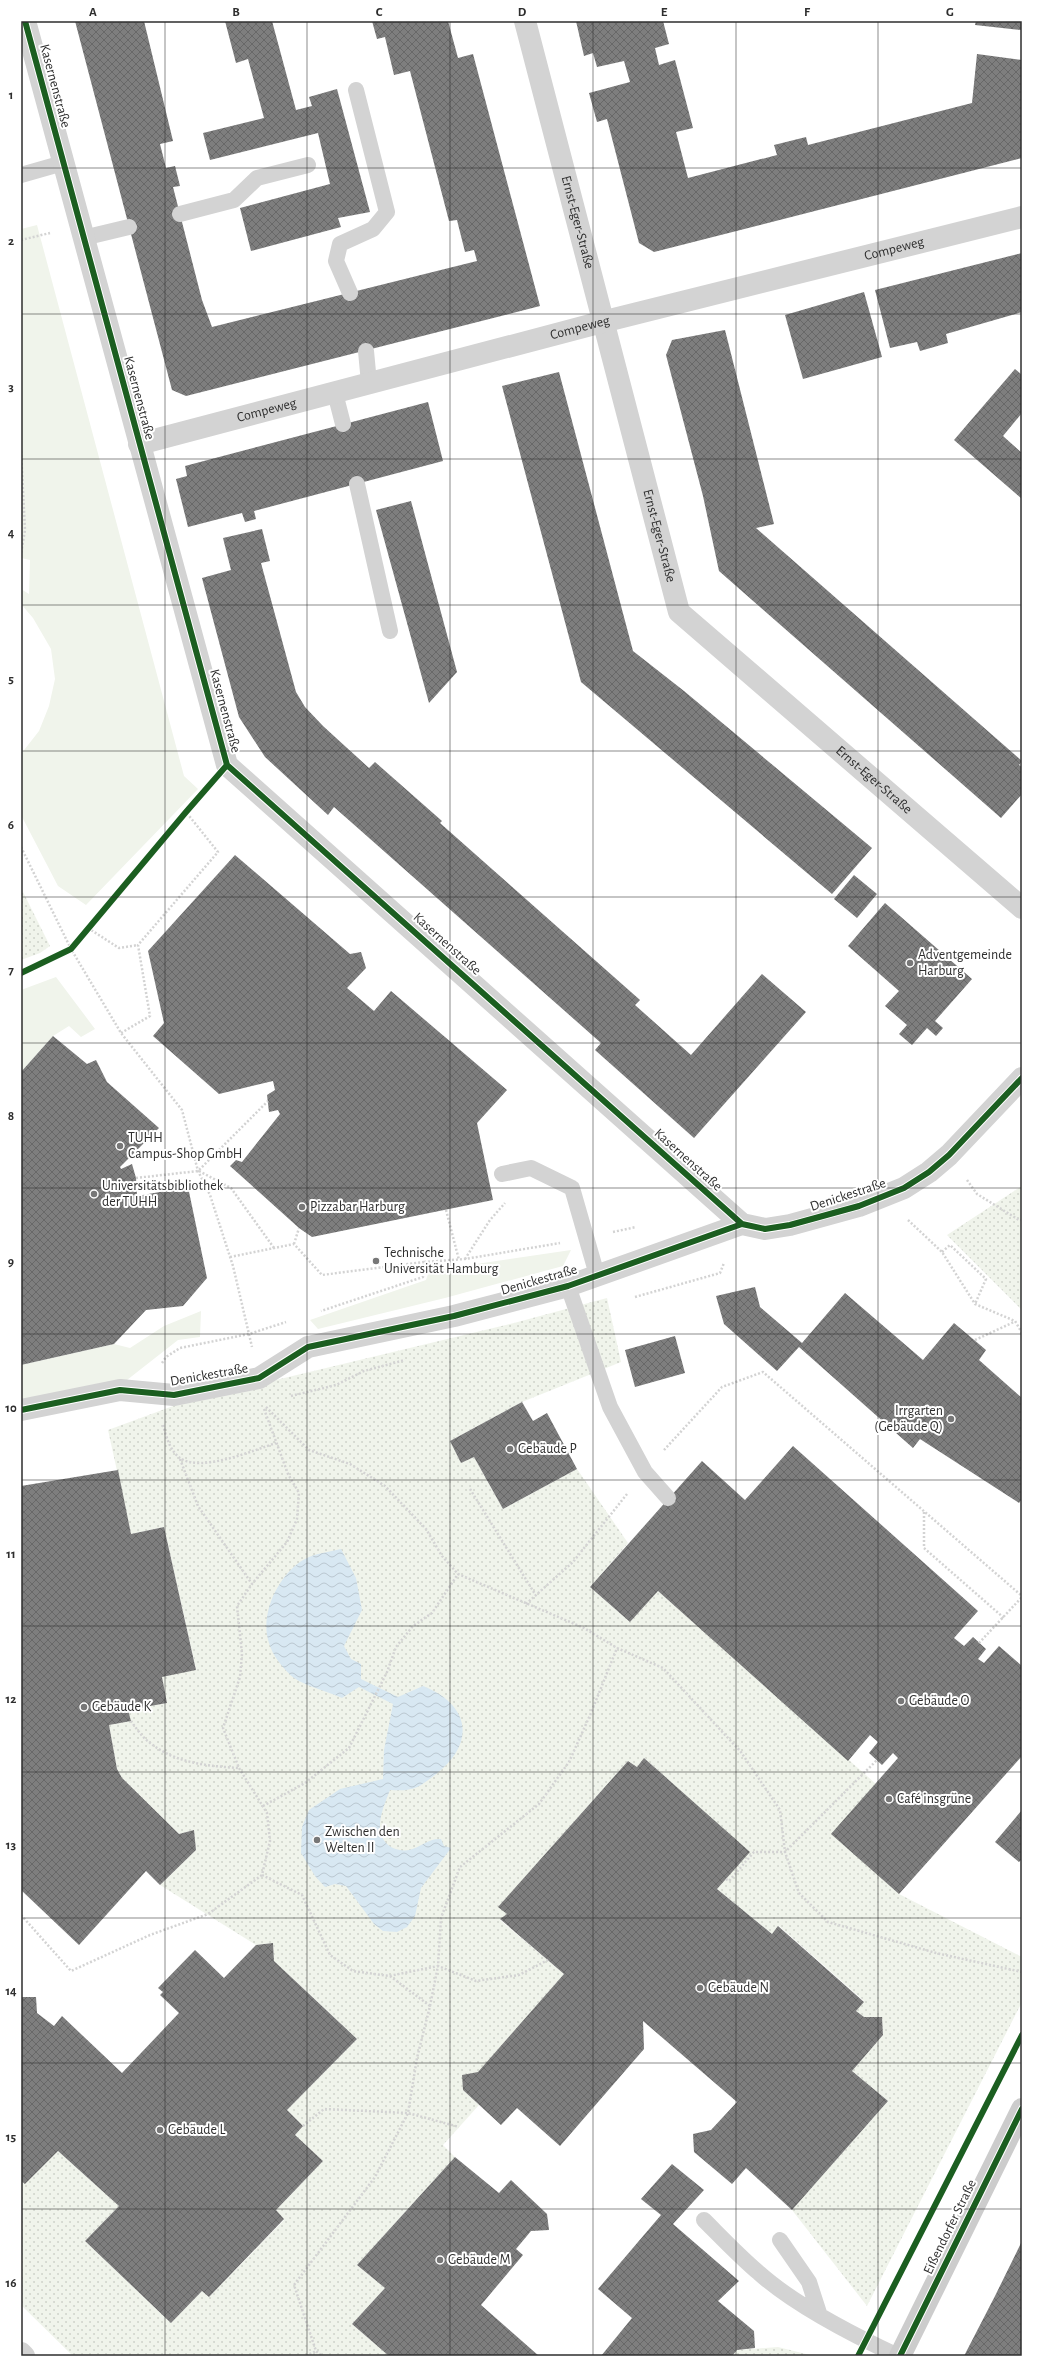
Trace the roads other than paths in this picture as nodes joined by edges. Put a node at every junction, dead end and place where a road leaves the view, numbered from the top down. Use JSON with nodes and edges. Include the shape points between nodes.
{"nodes":[{"id":1,"x":25,"y":21,"type":"edge"},
{"id":2,"x":525,"y":21,"type":"edge"},
{"id":3,"x":356,"y":90,"type":"dead end"},
{"id":4,"x":63,"y":163,"type":"junction"},
{"id":5,"x":308,"y":165,"type":"dead end"},
{"id":6,"x":21,"y":175,"type":"edge"},
{"id":7,"x":180,"y":214,"type":"dead end"},
{"id":8,"x":1022,"y":216,"type":"edge"},
{"id":9,"x":129,"y":227,"type":"dead end"},
{"id":10,"x":83,"y":238,"type":"junction"},
{"id":11,"x":350,"y":293,"type":"dead end"},
{"id":12,"x":602,"y":322,"type":"junction"},
{"id":13,"x":366,"y":352,"type":"dead end"},
{"id":14,"x":368,"y":384,"type":"junction"},
{"id":15,"x":335,"y":392,"type":"junction"},
{"id":16,"x":343,"y":424,"type":"dead end"},
{"id":17,"x":139,"y":444,"type":"junction"},
{"id":18,"x":357,"y":484,"type":"dead end"},
{"id":19,"x":390,"y":631,"type":"dead end"},
{"id":20,"x":1022,"y":908,"type":"edge"},
{"id":21,"x":1022,"y":1078,"type":"edge"},
{"id":22,"x":502,"y":1174,"type":"dead end"},
{"id":23,"x":742,"y":1224,"type":"junction"},
{"id":24,"x":597,"y":1275,"type":"junction"},
{"id":25,"x":568,"y":1286,"type":"junction"},
{"id":26,"x":21,"y":1410,"type":"edge"},
{"id":27,"x":668,"y":1498,"type":"dead end"},
{"id":28,"x":1022,"y":2109,"type":"edge"},
{"id":29,"x":704,"y":2220,"type":"dead end"},
{"id":30,"x":780,"y":2240,"type":"dead end"},
{"id":31,"x":819,"y":2313,"type":"junction"},
{"id":32,"x":21,"y":2353,"type":"edge"},
{"id":33,"x":24,"y":2356,"type":"edge"},
{"id":34,"x":899,"y":2356,"type":"edge"}],
"edges":[{"from":1,"to":4,"type":"street","name":"Kasernenstraße"},
{"from":2,"to":12,"type":"street","name":"Ernst-Eger-Straße"},
{"from":3,"to":11,"type":"lane","via":[[387,212],[373,229],[340,244],[336,261]]},
{"from":4,"to":6,"type":"lane"},
{"from":4,"to":10,"type":"street","name":"Kasernenstraße"},
{"from":5,"to":7,"type":"lane","via":[[257,178],[234,200]]},
{"from":8,"to":12,"type":"street","name":"Compeweg"},
{"from":9,"to":10,"type":"lane"},
{"from":10,"to":17,"type":"street","name":"Kasernenstraße"},
{"from":12,"to":14,"type":"street","name":"Compeweg"},
{"from":12,"to":20,"type":"street","name":"Ernst-Eger-Straße","via":[[679,612]]},
{"from":13,"to":14,"type":"lane"},
{"from":14,"to":15,"type":"street","name":"Compeweg"},
{"from":15,"to":16,"type":"lane"},
{"from":15,"to":17,"type":"street","name":"Compeweg"},
{"from":17,"to":23,"type":"street","name":"Kasernenstraße","via":[[228,765]]},
{"from":18,"to":19,"type":"lane"},
{"from":21,"to":23,"type":"street","name":"Denickestraße","via":[[949,1156],[904,1188],[790,1225],[765,1229]]},
{"from":22,"to":24,"type":"lane","via":[[531,1168],[572,1188]]},
{"from":23,"to":24,"type":"street","name":"Denickestraße"},
{"from":24,"to":25,"type":"street","name":"Denickestraße"},
{"from":25,"to":26,"type":"street","name":"Denickestraße","via":[[454,1316],[308,1347],[259,1378],[174,1395],[120,1390]]},
{"from":25,"to":27,"type":"lane","via":[[610,1407],[645,1472]]},
{"from":28,"to":34,"type":"main road","name":"Eißendorfer Straße"},
{"from":29,"to":31,"type":"lane","via":[[759,2274]]},
{"from":30,"to":31,"type":"lane","via":[[809,2282]]},
{"from":31,"to":34,"type":"lane","via":[[866,2341]]},
{"from":32,"to":33,"type":"street"}]}
